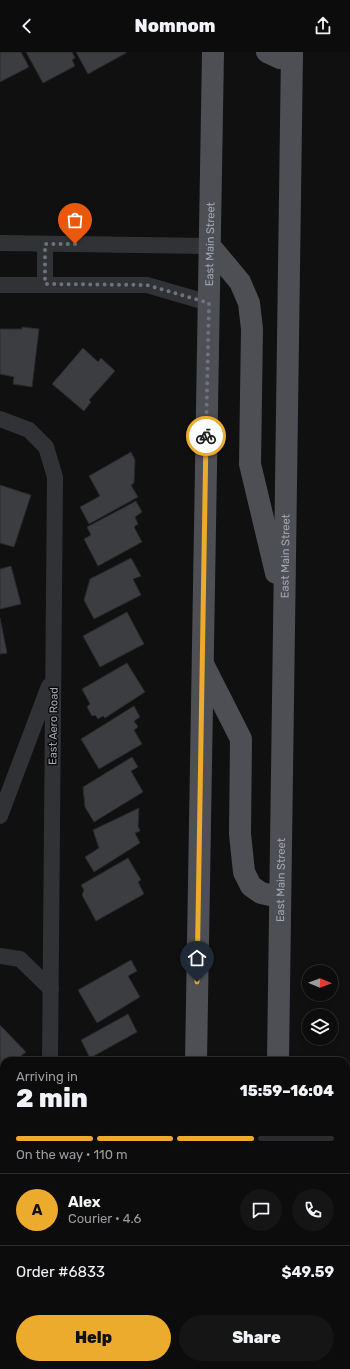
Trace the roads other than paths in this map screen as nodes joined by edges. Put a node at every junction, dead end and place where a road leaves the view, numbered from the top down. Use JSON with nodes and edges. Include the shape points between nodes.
{"nodes":[{"id":1,"x":213,"y":52,"type":"edge"},
{"id":2,"x":267,"y":52,"type":"edge"},
{"id":3,"x":292,"y":55,"type":"edge"},
{"id":4,"x":0,"y":243,"type":"edge"},
{"id":5,"x":45,"y":244,"type":"junction"},
{"id":6,"x":210,"y":246,"type":"junction"},
{"id":7,"x":0,"y":284,"type":"edge"},
{"id":8,"x":45,"y":284,"type":"junction"},
{"id":9,"x":209,"y":303,"type":"junction"},
{"id":10,"x":0,"y":419,"type":"edge"},
{"id":11,"x":283,"y":606,"type":"junction"},
{"id":12,"x":202,"y":663,"type":"junction"},
{"id":13,"x":53,"y":675,"type":"junction"},
{"id":14,"x":0,"y":816,"type":"edge"},
{"id":15,"x":280,"y":897,"type":"junction"},
{"id":16,"x":0,"y":956,"type":"edge"},
{"id":17,"x":50,"y":989,"type":"junction"},
{"id":18,"x":50,"y":1057,"type":"edge"},
{"id":19,"x":196,"y":1057,"type":"edge"},
{"id":20,"x":278,"y":1057,"type":"edge"}],
"edges":[{"from":1,"to":6,"type":"main road","name":"East Main Street"},
{"from":2,"to":3,"type":"main road","via":[[280,58]]},
{"from":3,"to":11,"type":"main road","name":"East Main Street"},
{"from":4,"to":5,"type":"lane"},
{"from":5,"to":6,"type":"lane"},
{"from":5,"to":8,"type":"lane"},
{"from":6,"to":9,"type":"main road","name":"East Main Street"},
{"from":6,"to":11,"type":"main road","via":[[240,282],[249,304],[252,329],[250,464]]},
{"from":7,"to":8,"type":"lane"},
{"from":8,"to":9,"type":"lane","via":[[147,285]]},
{"from":9,"to":12,"type":"main road","name":"East Main Street"},
{"from":10,"to":13,"type":"lane","name":"East Aero Road","via":[[29,430],[46,447],[55,477]]},
{"from":11,"to":15,"type":"main road","name":"East Main Street"},
{"from":12,"to":15,"type":"main road","via":[[241,739],[240,834],[244,872],[251,886],[261,893]]},
{"from":12,"to":19,"type":"main road","name":"East Main Street"},
{"from":13,"to":14,"type":"lane"},
{"from":13,"to":17,"type":"lane","name":"East Aero Road"},
{"from":15,"to":20,"type":"main road","name":"East Main Street"},
{"from":16,"to":17,"type":"lane","via":[[20,959]]},
{"from":17,"to":18,"type":"lane","name":"East Aero Road"}]}
